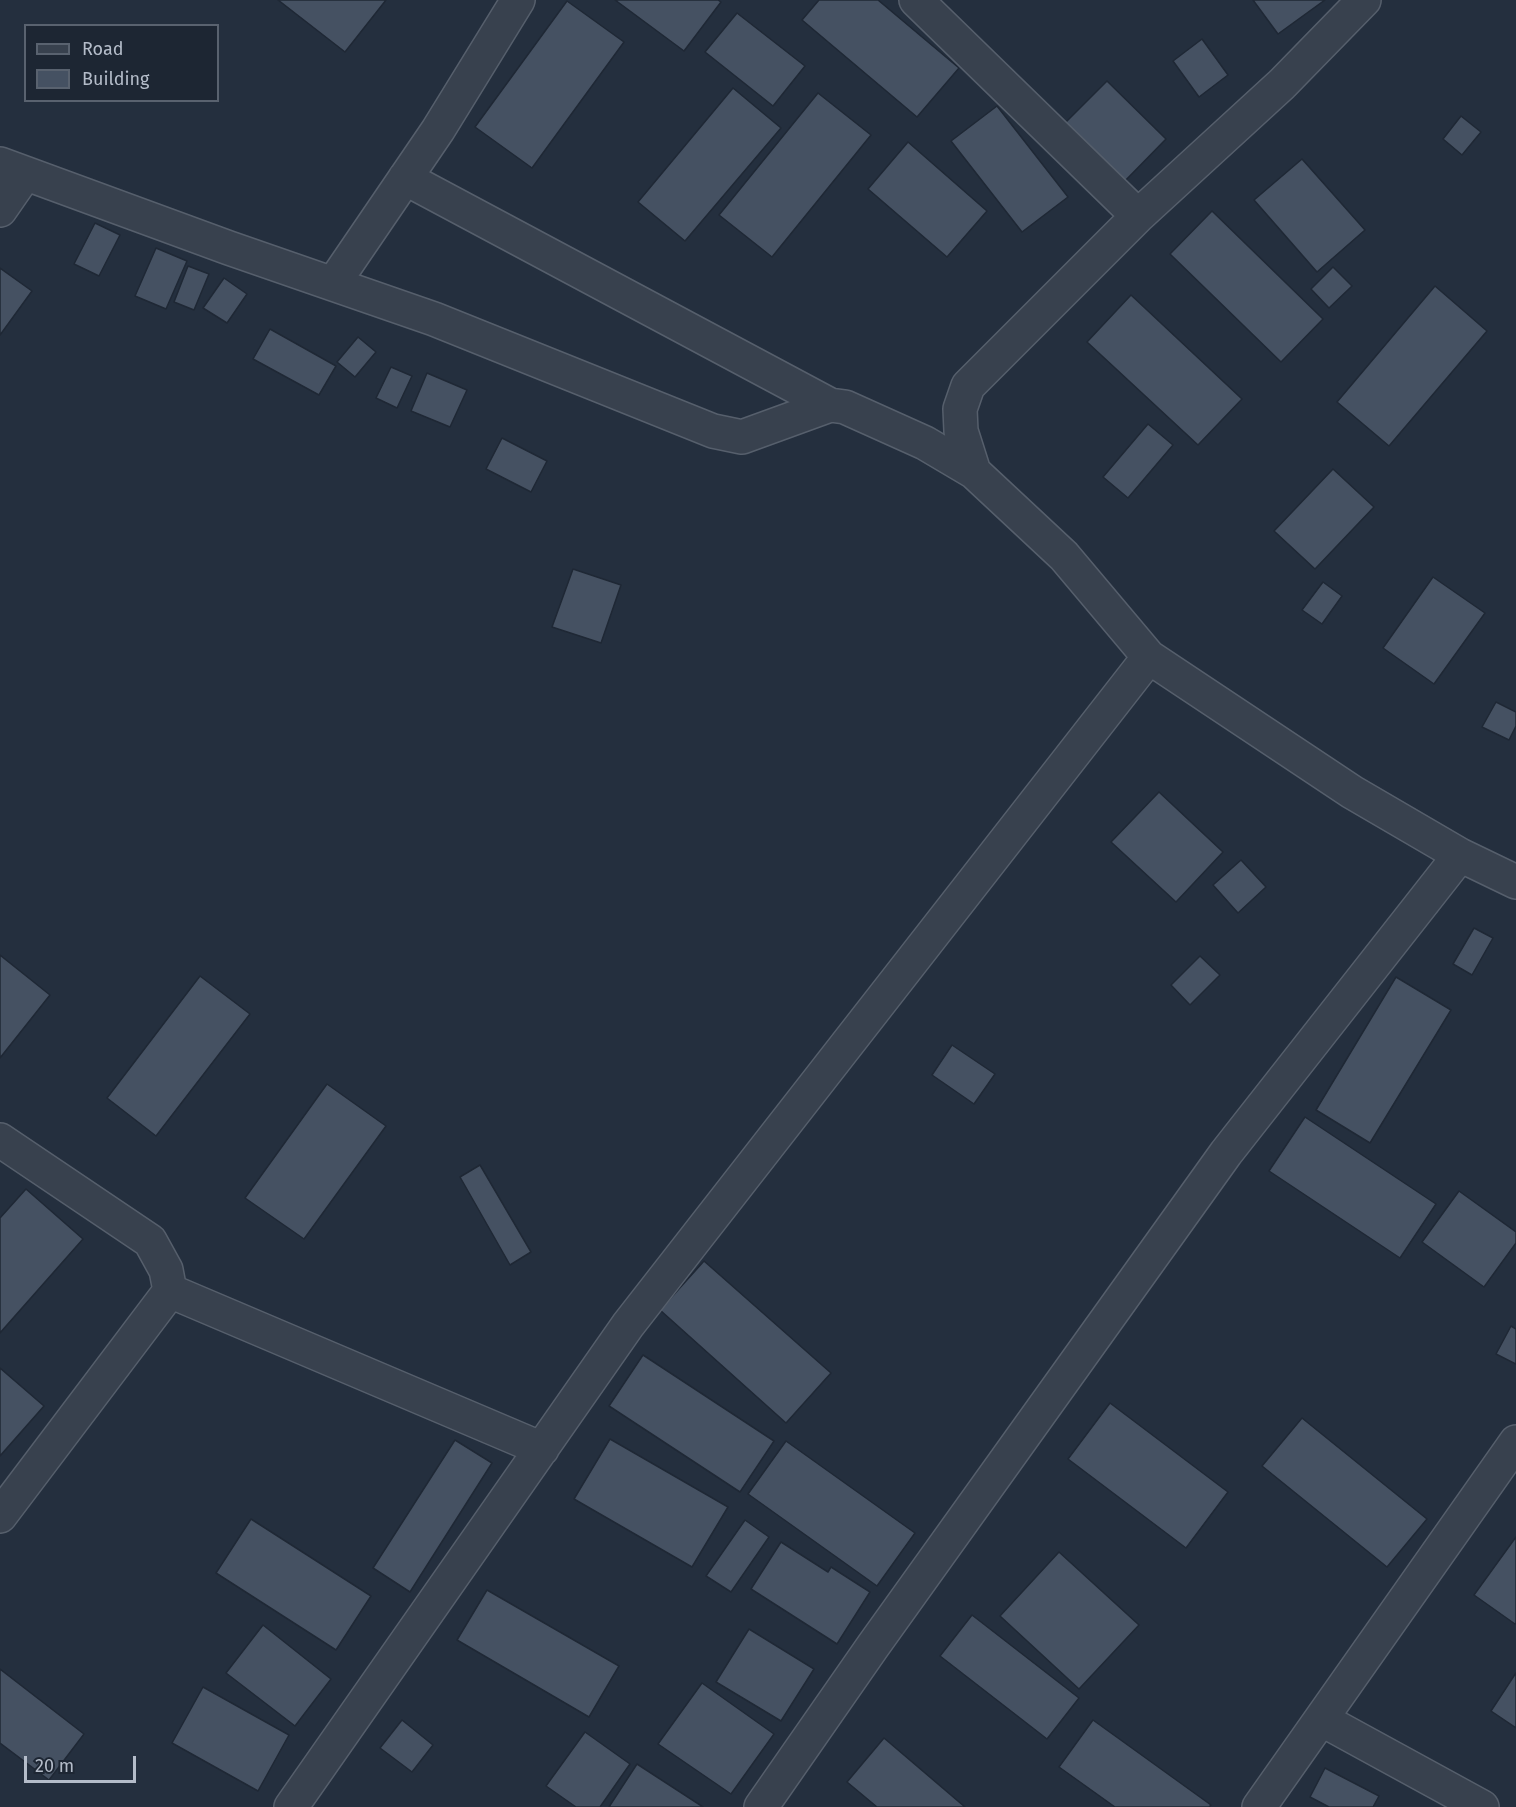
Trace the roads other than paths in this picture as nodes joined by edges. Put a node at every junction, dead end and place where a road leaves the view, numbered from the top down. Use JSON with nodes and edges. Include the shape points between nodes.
{"nodes":[{"id":1,"x":518,"y":0,"type":"edge"},
{"id":2,"x":916,"y":0,"type":"edge"},
{"id":3,"x":1364,"y":0,"type":"edge"},
{"id":4,"x":13,"y":169,"type":"edge"},
{"id":5,"x":405,"y":178,"type":"junction"},
{"id":6,"x":0,"y":210,"type":"edge"},
{"id":7,"x":1138,"y":216,"type":"junction"},
{"id":8,"x":333,"y":284,"type":"junction"},
{"id":9,"x":830,"y":405,"type":"junction"},
{"id":10,"x":974,"y":472,"type":"junction"},
{"id":11,"x":1149,"y":657,"type":"junction"},
{"id":12,"x":1460,"y":855,"type":"junction"},
{"id":13,"x":1516,"y":882,"type":"edge"},
{"id":14,"x":0,"y":1140,"type":"edge"},
{"id":15,"x":170,"y":1291,"type":"junction"},
{"id":16,"x":1516,"y":1442,"type":"edge"},
{"id":17,"x":542,"y":1449,"type":"junction"},
{"id":18,"x":0,"y":1516,"type":"edge"},
{"id":19,"x":1321,"y":1719,"type":"junction"},
{"id":20,"x":291,"y":1807,"type":"edge"},
{"id":21,"x":761,"y":1807,"type":"edge"},
{"id":22,"x":1259,"y":1807,"type":"edge"},
{"id":23,"x":1482,"y":1807,"type":"edge"}],
"edges":[{"from":1,"to":5,"type":"street"},
{"from":2,"to":7,"type":"street"},
{"from":3,"to":7,"type":"street","via":[[1282,84]]},
{"from":4,"to":6,"type":"street"},
{"from":4,"to":8,"type":"street"},
{"from":5,"to":8,"type":"street"},
{"from":5,"to":9,"type":"street"},
{"from":7,"to":10,"type":"street","via":[[968,386],[960,409],[961,431]]},
{"from":8,"to":9,"type":"street","via":[[434,319],[713,431],[742,437]]},
{"from":9,"to":10,"type":"street","via":[[844,407],[925,443]]},
{"from":10,"to":11,"type":"street","via":[[1064,556]]},
{"from":11,"to":12,"type":"street","via":[[1352,792]]},
{"from":11,"to":17,"type":"street","via":[[628,1325]]},
{"from":12,"to":13,"type":"street"},
{"from":12,"to":21,"type":"street","via":[[1226,1153]]},
{"from":14,"to":15,"type":"street","via":[[150,1241],[166,1270]]},
{"from":15,"to":17,"type":"street"},
{"from":15,"to":18,"type":"street"},
{"from":16,"to":19,"type":"street"},
{"from":17,"to":20,"type":"street"},
{"from":19,"to":22,"type":"street"},
{"from":19,"to":23,"type":"street"}]}
